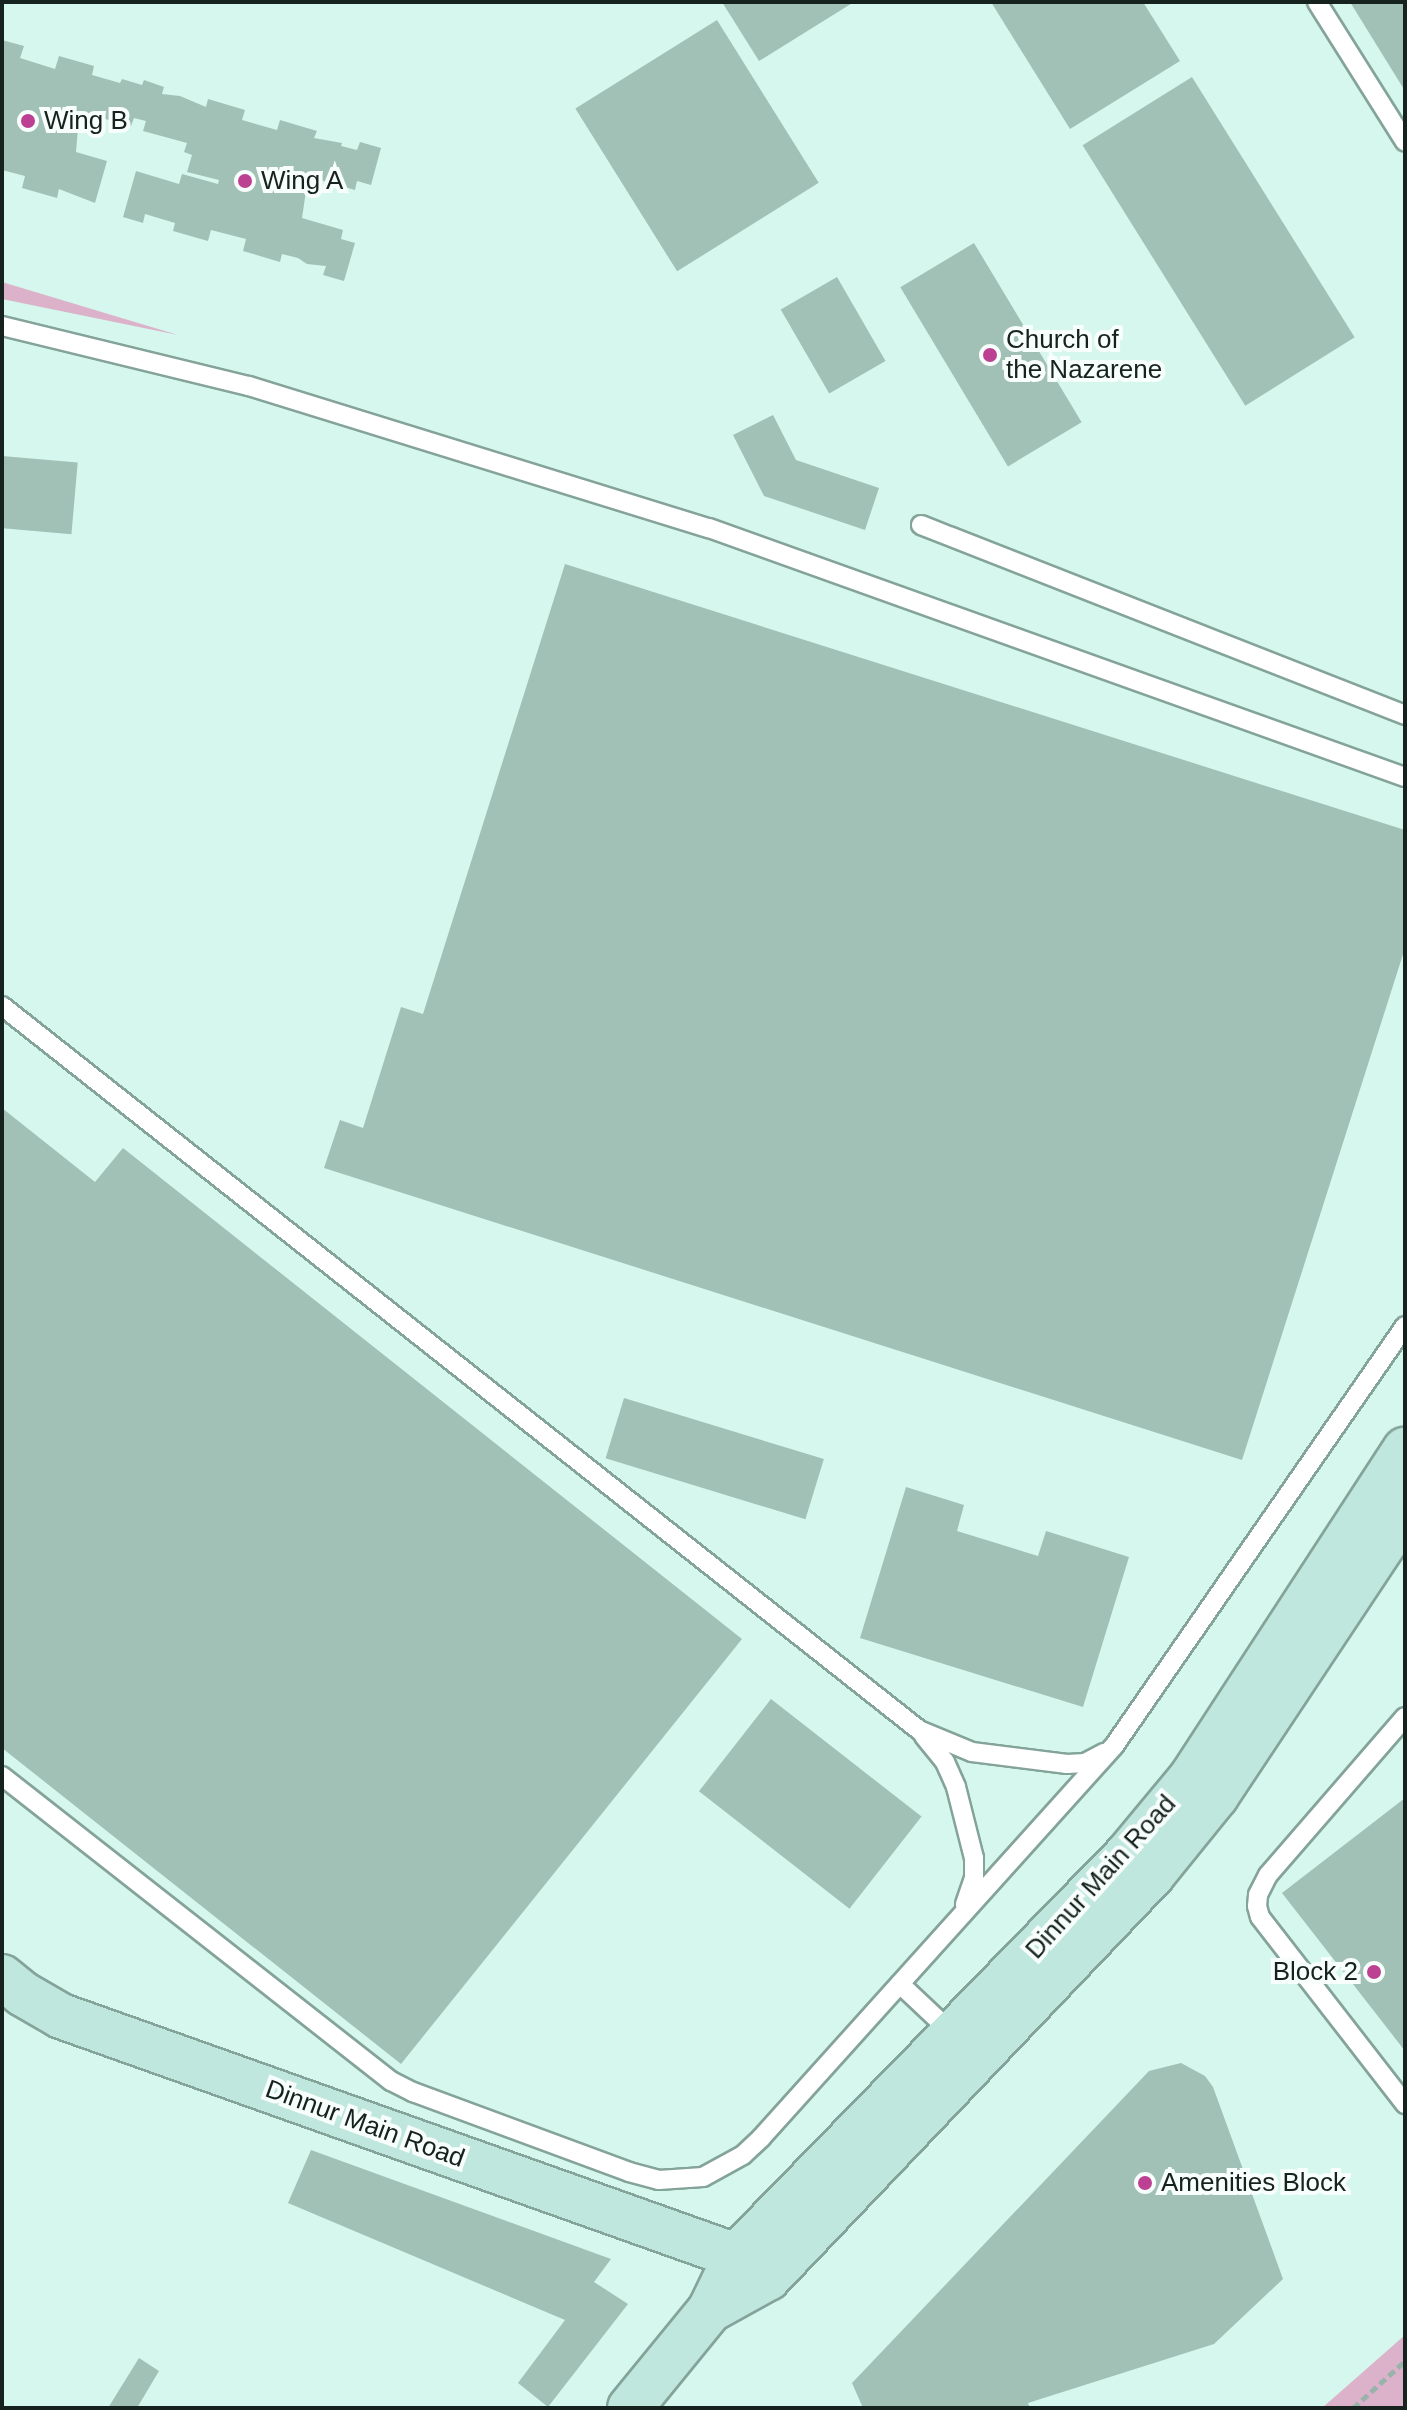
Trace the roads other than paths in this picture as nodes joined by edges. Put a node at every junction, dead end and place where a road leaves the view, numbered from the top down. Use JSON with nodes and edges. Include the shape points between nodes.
{"nodes":[{"id":1,"x":1317,"y":2,"type":"edge"},
{"id":2,"x":1405,"y":142,"type":"edge"},
{"id":3,"x":2,"y":326,"type":"edge"},
{"id":4,"x":921,"y":525,"type":"dead end"},
{"id":5,"x":1405,"y":715,"type":"edge"},
{"id":6,"x":1405,"y":777,"type":"edge"},
{"id":7,"x":2,"y":1006,"type":"edge"},
{"id":8,"x":1405,"y":1326,"type":"edge"},
{"id":9,"x":1405,"y":1450,"type":"edge"},
{"id":10,"x":1405,"y":1511,"type":"edge"},
{"id":11,"x":1405,"y":1717,"type":"edge"},
{"id":12,"x":919,"y":1730,"type":"junction"},
{"id":13,"x":1114,"y":1746,"type":"junction"},
{"id":14,"x":2,"y":1776,"type":"edge"},
{"id":15,"x":959,"y":1918,"type":"junction"},
{"id":16,"x":2,"y":1977,"type":"edge"},
{"id":17,"x":900,"y":1984,"type":"junction"},
{"id":18,"x":965,"y":2046,"type":"junction"},
{"id":19,"x":1405,"y":2104,"type":"edge"},
{"id":20,"x":752,"y":2267,"type":"junction"},
{"id":21,"x":630,"y":2408,"type":"edge"}],
"edges":[{"from":1,"to":2,"type":"lane"},
{"from":3,"to":6,"type":"lane","via":[[249,386],[709,528]]},
{"from":4,"to":5,"type":"lane"},
{"from":7,"to":12,"type":"lane"},
{"from":8,"to":13,"type":"lane"},
{"from":9,"to":18,"type":"street","name":"Dinnur Main Road","via":[[1191,1778]]},
{"from":10,"to":18,"type":"street","name":"Dinnur Main Road","via":[[1216,1796],[1152,1875]]},
{"from":11,"to":19,"type":"lane","via":[[1268,1875],[1257,1906],[1260,1917]]},
{"from":12,"to":13,"type":"lane","via":[[972,1752],[1067,1764],[1085,1763]]},
{"from":12,"to":15,"type":"lane","via":[[945,1762],[956,1787],[974,1858],[970,1896]]},
{"from":13,"to":15,"type":"lane"},
{"from":14,"to":17,"type":"lane","via":[[391,2081],[659,2180],[703,2177],[743,2155]]},
{"from":15,"to":17,"type":"lane"},
{"from":16,"to":20,"type":"street","name":"Dinnur Main Road","via":[[61,2016]]},
{"from":17,"to":18,"type":"lane"},
{"from":18,"to":20,"type":"street","name":"Dinnur Main Road"},
{"from":20,"to":21,"type":"street","name":"Dinnur Main Road"}]}
